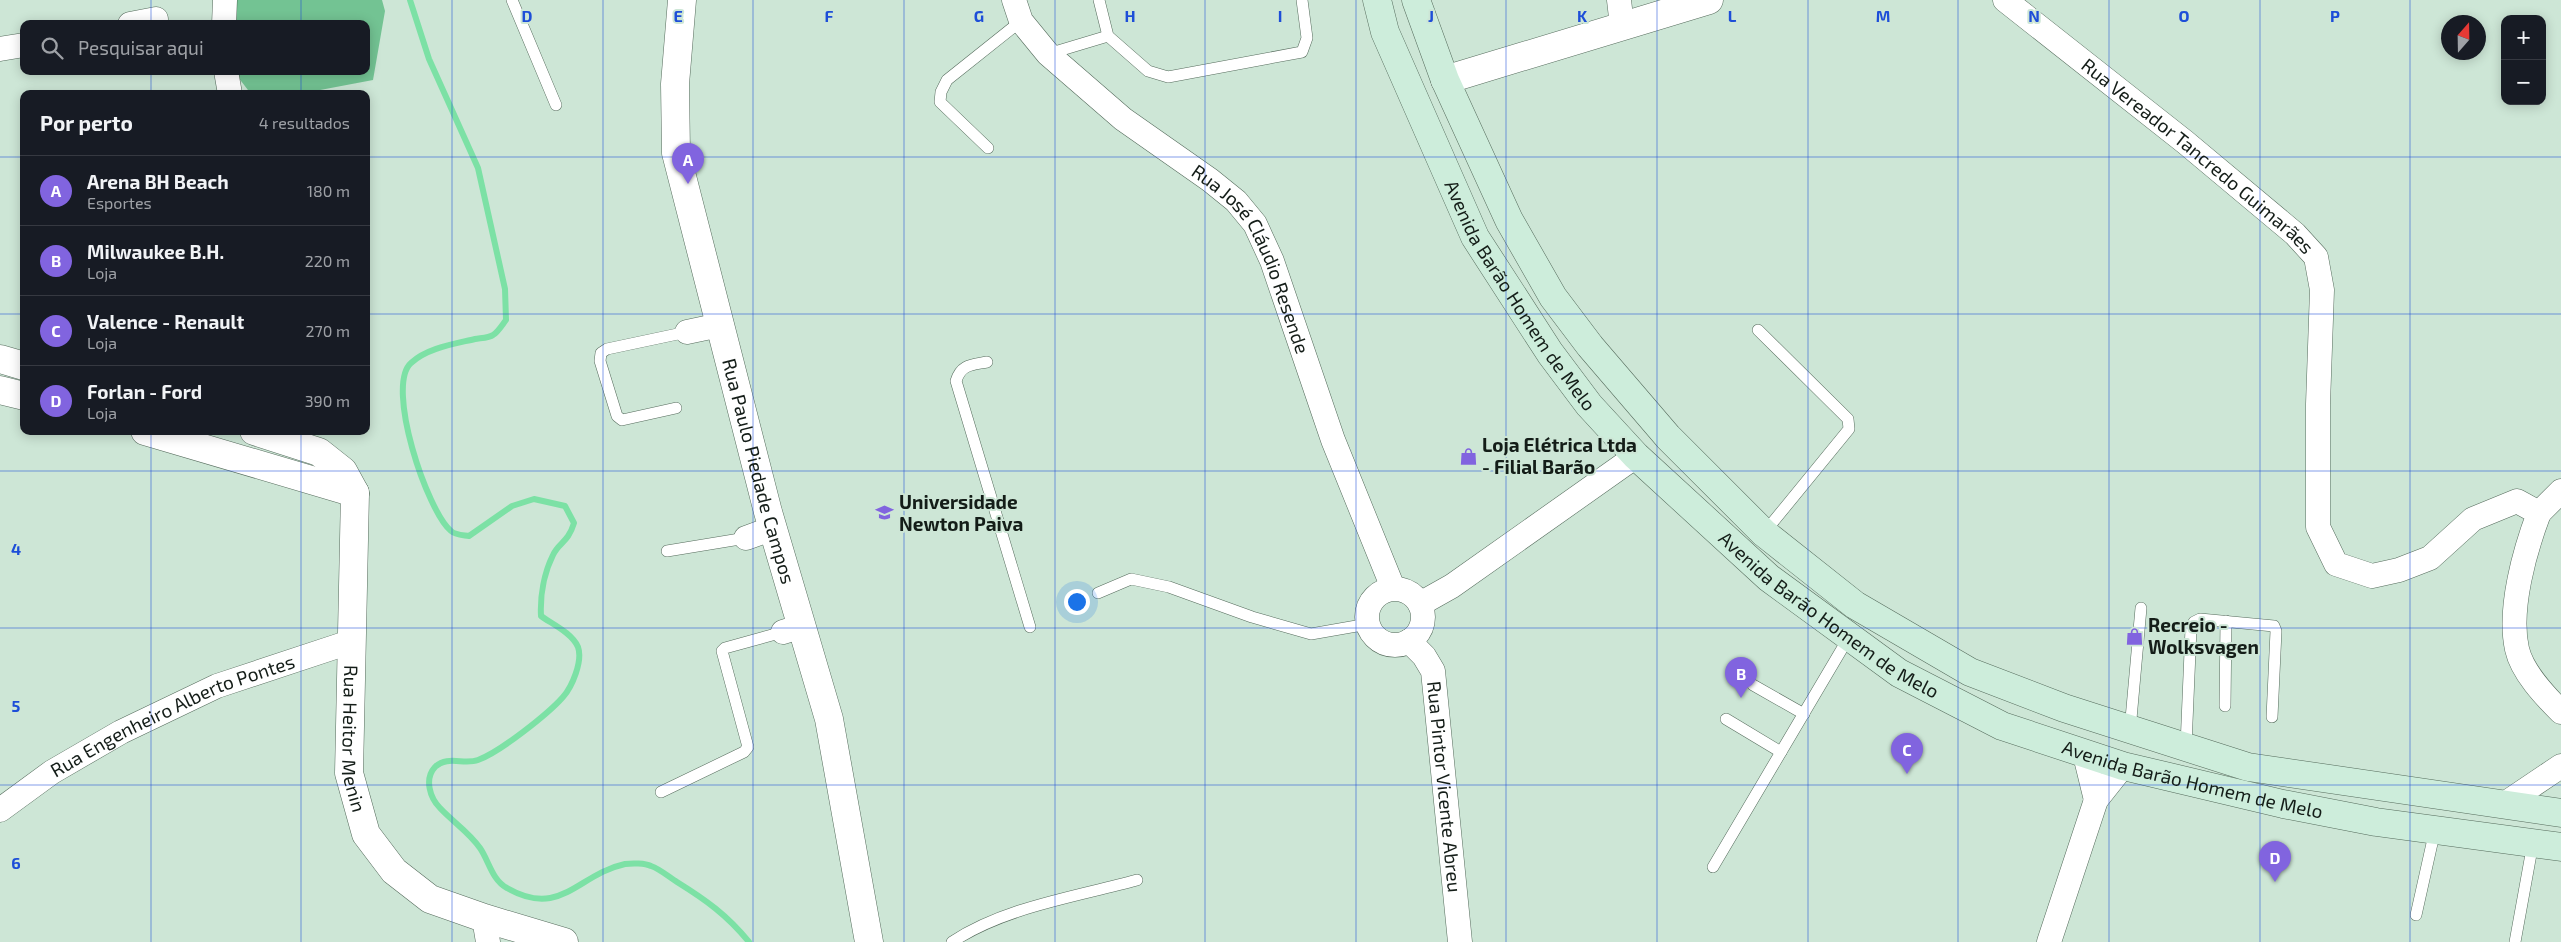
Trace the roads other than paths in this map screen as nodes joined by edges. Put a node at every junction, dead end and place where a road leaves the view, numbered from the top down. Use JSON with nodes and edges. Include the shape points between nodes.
{"nodes":[{"id":1,"x":225,"y":0,"type":"edge"},
{"id":2,"x":512,"y":0,"type":"edge"},
{"id":3,"x":682,"y":0,"type":"edge"},
{"id":4,"x":1099,"y":0,"type":"edge"},
{"id":5,"x":1302,"y":0,"type":"edge"},
{"id":6,"x":1377,"y":0,"type":"edge"},
{"id":7,"x":1416,"y":0,"type":"edge"},
{"id":8,"x":1618,"y":0,"type":"edge"},
{"id":9,"x":1709,"y":0,"type":"edge"},
{"id":10,"x":2005,"y":0,"type":"edge"},
{"id":11,"x":1018,"y":11,"type":"edge"},
{"id":12,"x":156,"y":19,"type":"dead end"},
{"id":13,"x":151,"y":20,"type":"edge"},
{"id":14,"x":224,"y":20,"type":"edge"},
{"id":15,"x":1622,"y":26,"type":"junction"},
{"id":16,"x":1385,"y":32,"type":"junction"},
{"id":17,"x":1108,"y":36,"type":"junction"},
{"id":18,"x":20,"y":46,"type":"edge"},
{"id":19,"x":0,"y":49,"type":"edge"},
{"id":20,"x":1048,"y":54,"type":"junction"},
{"id":21,"x":227,"y":75,"type":"edge"},
{"id":22,"x":1445,"y":80,"type":"junction"},
{"id":23,"x":229,"y":90,"type":"edge"},
{"id":24,"x":556,"y":105,"type":"dead end"},
{"id":25,"x":988,"y":148,"type":"dead end"},
{"id":26,"x":720,"y":325,"type":"junction"},
{"id":27,"x":1758,"y":330,"type":"dead end"},
{"id":28,"x":687,"y":332,"type":"joint"},
{"id":29,"x":0,"y":359,"type":"edge"},
{"id":30,"x":987,"y":362,"type":"dead end"},
{"id":31,"x":20,"y":365,"type":"edge"},
{"id":32,"x":676,"y":408,"type":"dead end"},
{"id":33,"x":159,"y":435,"type":"edge"},
{"id":34,"x":266,"y":435,"type":"edge"},
{"id":35,"x":1636,"y":456,"type":"junction"},
{"id":36,"x":1705,"y":472,"type":"junction"},
{"id":37,"x":2561,"y":492,"type":"edge"},
{"id":38,"x":355,"y":493,"type":"junction"},
{"id":39,"x":2539,"y":513,"type":"junction"},
{"id":40,"x":773,"y":528,"type":"junction"},
{"id":41,"x":1764,"y":533,"type":"junction"},
{"id":42,"x":746,"y":538,"type":"joint"},
{"id":43,"x":667,"y":551,"type":"dead end"},
{"id":44,"x":1393,"y":588,"type":"junction"},
{"id":45,"x":1098,"y":593,"type":"dead end"},
{"id":46,"x":1420,"y":604,"type":"junction"},
{"id":47,"x":2141,"y":608,"type":"dead end"},
{"id":48,"x":2226,"y":621,"type":"junction"},
{"id":49,"x":1368,"y":624,"type":"junction"},
{"id":50,"x":1030,"y":627,"type":"dead end"},
{"id":51,"x":792,"y":629,"type":"junction"},
{"id":52,"x":1849,"y":636,"type":"junction"},
{"id":53,"x":353,"y":641,"type":"junction"},
{"id":54,"x":1409,"y":641,"type":"junction"},
{"id":55,"x":1753,"y":685,"type":"dead end"},
{"id":56,"x":2225,"y":706,"type":"dead end"},
{"id":57,"x":2064,"y":708,"type":"junction"},
{"id":58,"x":2561,"y":712,"type":"edge"},
{"id":59,"x":1804,"y":714,"type":"junction"},
{"id":60,"x":2272,"y":717,"type":"dead end"},
{"id":61,"x":1726,"y":719,"type":"dead end"},
{"id":62,"x":2137,"y":732,"type":"junction"},
{"id":63,"x":2186,"y":748,"type":"junction"},
{"id":64,"x":1781,"y":752,"type":"junction"},
{"id":65,"x":2086,"y":754,"type":"junction"},
{"id":66,"x":2123,"y":766,"type":"junction"},
{"id":67,"x":2561,"y":766,"type":"edge"},
{"id":68,"x":661,"y":792,"type":"dead end"},
{"id":69,"x":2096,"y":800,"type":"junction"},
{"id":70,"x":2283,"y":804,"type":"junction"},
{"id":71,"x":2504,"y":805,"type":"junction"},
{"id":72,"x":0,"y":810,"type":"edge"},
{"id":73,"x":2561,"y":813,"type":"edge"},
{"id":74,"x":2435,"y":830,"type":"junction"},
{"id":75,"x":2533,"y":843,"type":"junction"},
{"id":76,"x":2561,"y":847,"type":"edge"},
{"id":77,"x":1714,"y":867,"type":"dead end"},
{"id":78,"x":1137,"y":880,"type":"dead end"},
{"id":79,"x":2416,"y":915,"type":"dead end"},
{"id":80,"x":486,"y":930,"type":"edge"},
{"id":81,"x":542,"y":939,"type":"edge"},
{"id":82,"x":869,"y":942,"type":"edge"},
{"id":83,"x":952,"y":942,"type":"edge"},
{"id":84,"x":1460,"y":942,"type":"edge"},
{"id":85,"x":2050,"y":942,"type":"edge"},
{"id":86,"x":2515,"y":942,"type":"edge"}],
"edges":[{"from":1,"to":14,"type":"street"},
{"from":2,"to":24,"type":"lane"},
{"from":3,"to":26,"type":"street","name":"Rua Paulo Piedade Campos","via":[[675,84],[676,153]]},
{"from":4,"to":17,"type":"lane"},
{"from":5,"to":17,"type":"lane","via":[[1307,38],[1302,52],[1178,76],[1168,77],[1148,71]]},
{"from":6,"to":16,"type":"main road","name":"Avenida Barão Homem de Melo"},
{"from":7,"to":22,"type":"main road","name":"Avenida Barão Homem de Melo"},
{"from":8,"to":15,"type":"street"},
{"from":9,"to":15,"type":"street"},
{"from":10,"to":39,"type":"street","name":"Rua Vereador Tancredo Guimarães","via":[[2185,142],[2316,256],[2322,290],[2318,527],[2336,564],[2372,576],[2399,570],[2430,558],[2473,518],[2517,501]]},
{"from":11,"to":20,"type":"street","name":"Rua José Cláudio Resende"},
{"from":11,"to":25,"type":"lane","via":[[948,80],[940,92],[940,102],[946,111]]},
{"from":12,"to":13,"type":"street"},
{"from":15,"to":22,"type":"street"},
{"from":16,"to":22,"type":"main road","via":[[1403,64],[1421,74]]},
{"from":16,"to":35,"type":"main road","name":"Avenida Barão Homem de Melo","via":[[1475,237],[1572,382]]},
{"from":17,"to":20,"type":"lane"},
{"from":18,"to":19,"type":"street"},
{"from":20,"to":44,"type":"street","name":"Rua José Cláudio Resende","via":[[1123,119],[1236,201],[1254,224],[1272,261],[1334,440]]},
{"from":21,"to":23,"type":"street"},
{"from":22,"to":36,"type":"main road","name":"Avenida Barão Homem de Melo","via":[[1509,220],[1554,298],[1626,389],[1668,437]]},
{"from":26,"to":28,"type":"street"},
{"from":26,"to":40,"type":"street","name":"Rua Paulo Piedade Campos"},
{"from":27,"to":41,"type":"lane","via":[[1848,419],[1849,428]]},
{"from":28,"to":32,"type":"lane","via":[[601,353],[600,361],[617,416],[622,420]]},
{"from":29,"to":31,"type":"street"},
{"from":30,"to":50,"type":"lane","via":[[965,366],[956,381]]},
{"from":33,"to":38,"type":"street"},
{"from":34,"to":38,"type":"street","via":[[319,452],[343,471]]},
{"from":35,"to":36,"type":"main road"},
{"from":35,"to":46,"type":"street","via":[[1452,586]]},
{"from":35,"to":52,"type":"main road","name":"Avenida Barão Homem de Melo","via":[[1769,578]]},
{"from":36,"to":41,"type":"main road","name":"Avenida Barão Homem de Melo"},
{"from":37,"to":39,"type":"street"},
{"from":38,"to":53,"type":"street","name":"Rua Heitor Menin"},
{"from":39,"to":58,"type":"street","via":[[2527,546],[2515,608],[2517,650],[2537,688]]},
{"from":40,"to":42,"type":"street"},
{"from":40,"to":51,"type":"street","name":"Rua Paulo Piedade Campos"},
{"from":41,"to":57,"type":"main road","name":"Avenida Barão Homem de Melo","via":[[1855,605],[1920,644],[1970,672]]},
{"from":42,"to":43,"type":"lane"},
{"from":44,"to":46,"type":"street","via":[[1404,590]]},
{"from":44,"to":49,"type":"street","via":[[1374,598],[1366,614]]},
{"from":45,"to":49,"type":"lane","via":[[1131,579],[1169,586],[1252,617],[1311,634]]},
{"from":46,"to":54,"type":"street","via":[[1421,625]]},
{"from":47,"to":62,"type":"lane"},
{"from":48,"to":56,"type":"lane"},
{"from":48,"to":60,"type":"lane","via":[[2274,626]]},
{"from":48,"to":63,"type":"lane","via":[[2200,619],[2191,628]]},
{"from":49,"to":54,"type":"street","via":[[1377,639],[1386,644]]},
{"from":51,"to":68,"type":"lane","via":[[722,650],[748,747],[744,752]]},
{"from":51,"to":82,"type":"street","name":"Rua Paulo Piedade Campos","via":[[829,719]]},
{"from":52,"to":59,"type":"lane"},
{"from":52,"to":65,"type":"main road","name":"Avenida Barão Homem de Melo","via":[[1899,673],[2002,726]]},
{"from":53,"to":72,"type":"street","name":"Rua Engenheiro Alberto Pontes","via":[[217,686],[138,723],[52,772]]},
{"from":53,"to":80,"type":"street","name":"Rua Heitor Menin","via":[[349,773],[366,834],[394,872],[430,899]]},
{"from":54,"to":84,"type":"street","name":"Rua Pintor Vicente Abreu","via":[[1433,671]]},
{"from":55,"to":59,"type":"lane"},
{"from":57,"to":62,"type":"main road","name":"Avenida Barão Homem de Melo"},
{"from":57,"to":65,"type":"main road"},
{"from":59,"to":64,"type":"lane"},
{"from":61,"to":64,"type":"lane"},
{"from":62,"to":63,"type":"main road","name":"Avenida Barão Homem de Melo"},
{"from":62,"to":66,"type":"main road"},
{"from":63,"to":71,"type":"main road","name":"Avenida Barão Homem de Melo","via":[[2248,767]]},
{"from":64,"to":77,"type":"lane"},
{"from":65,"to":66,"type":"main road","name":"Avenida Barão Homem de Melo"},
{"from":65,"to":69,"type":"street"},
{"from":66,"to":69,"type":"street"},
{"from":66,"to":70,"type":"main road","name":"Avenida Barão Homem de Melo"},
{"from":67,"to":71,"type":"street"},
{"from":69,"to":85,"type":"street"},
{"from":70,"to":71,"type":"main road","via":[[2357,803],[2464,817],[2481,816]]},
{"from":70,"to":74,"type":"main road","name":"Avenida Barão Homem de Melo"},
{"from":71,"to":73,"type":"main road","name":"Avenida Barão Homem de Melo"},
{"from":74,"to":75,"type":"main road","name":"Avenida Barão Homem de Melo"},
{"from":74,"to":79,"type":"lane"},
{"from":75,"to":76,"type":"main road","name":"Avenida Barão Homem de Melo"},
{"from":75,"to":86,"type":"lane"},
{"from":78,"to":83,"type":"lane","via":[[1018,912],[970,930]]},
{"from":80,"to":81,"type":"street","name":"Rua Heitor Menin"}]}
